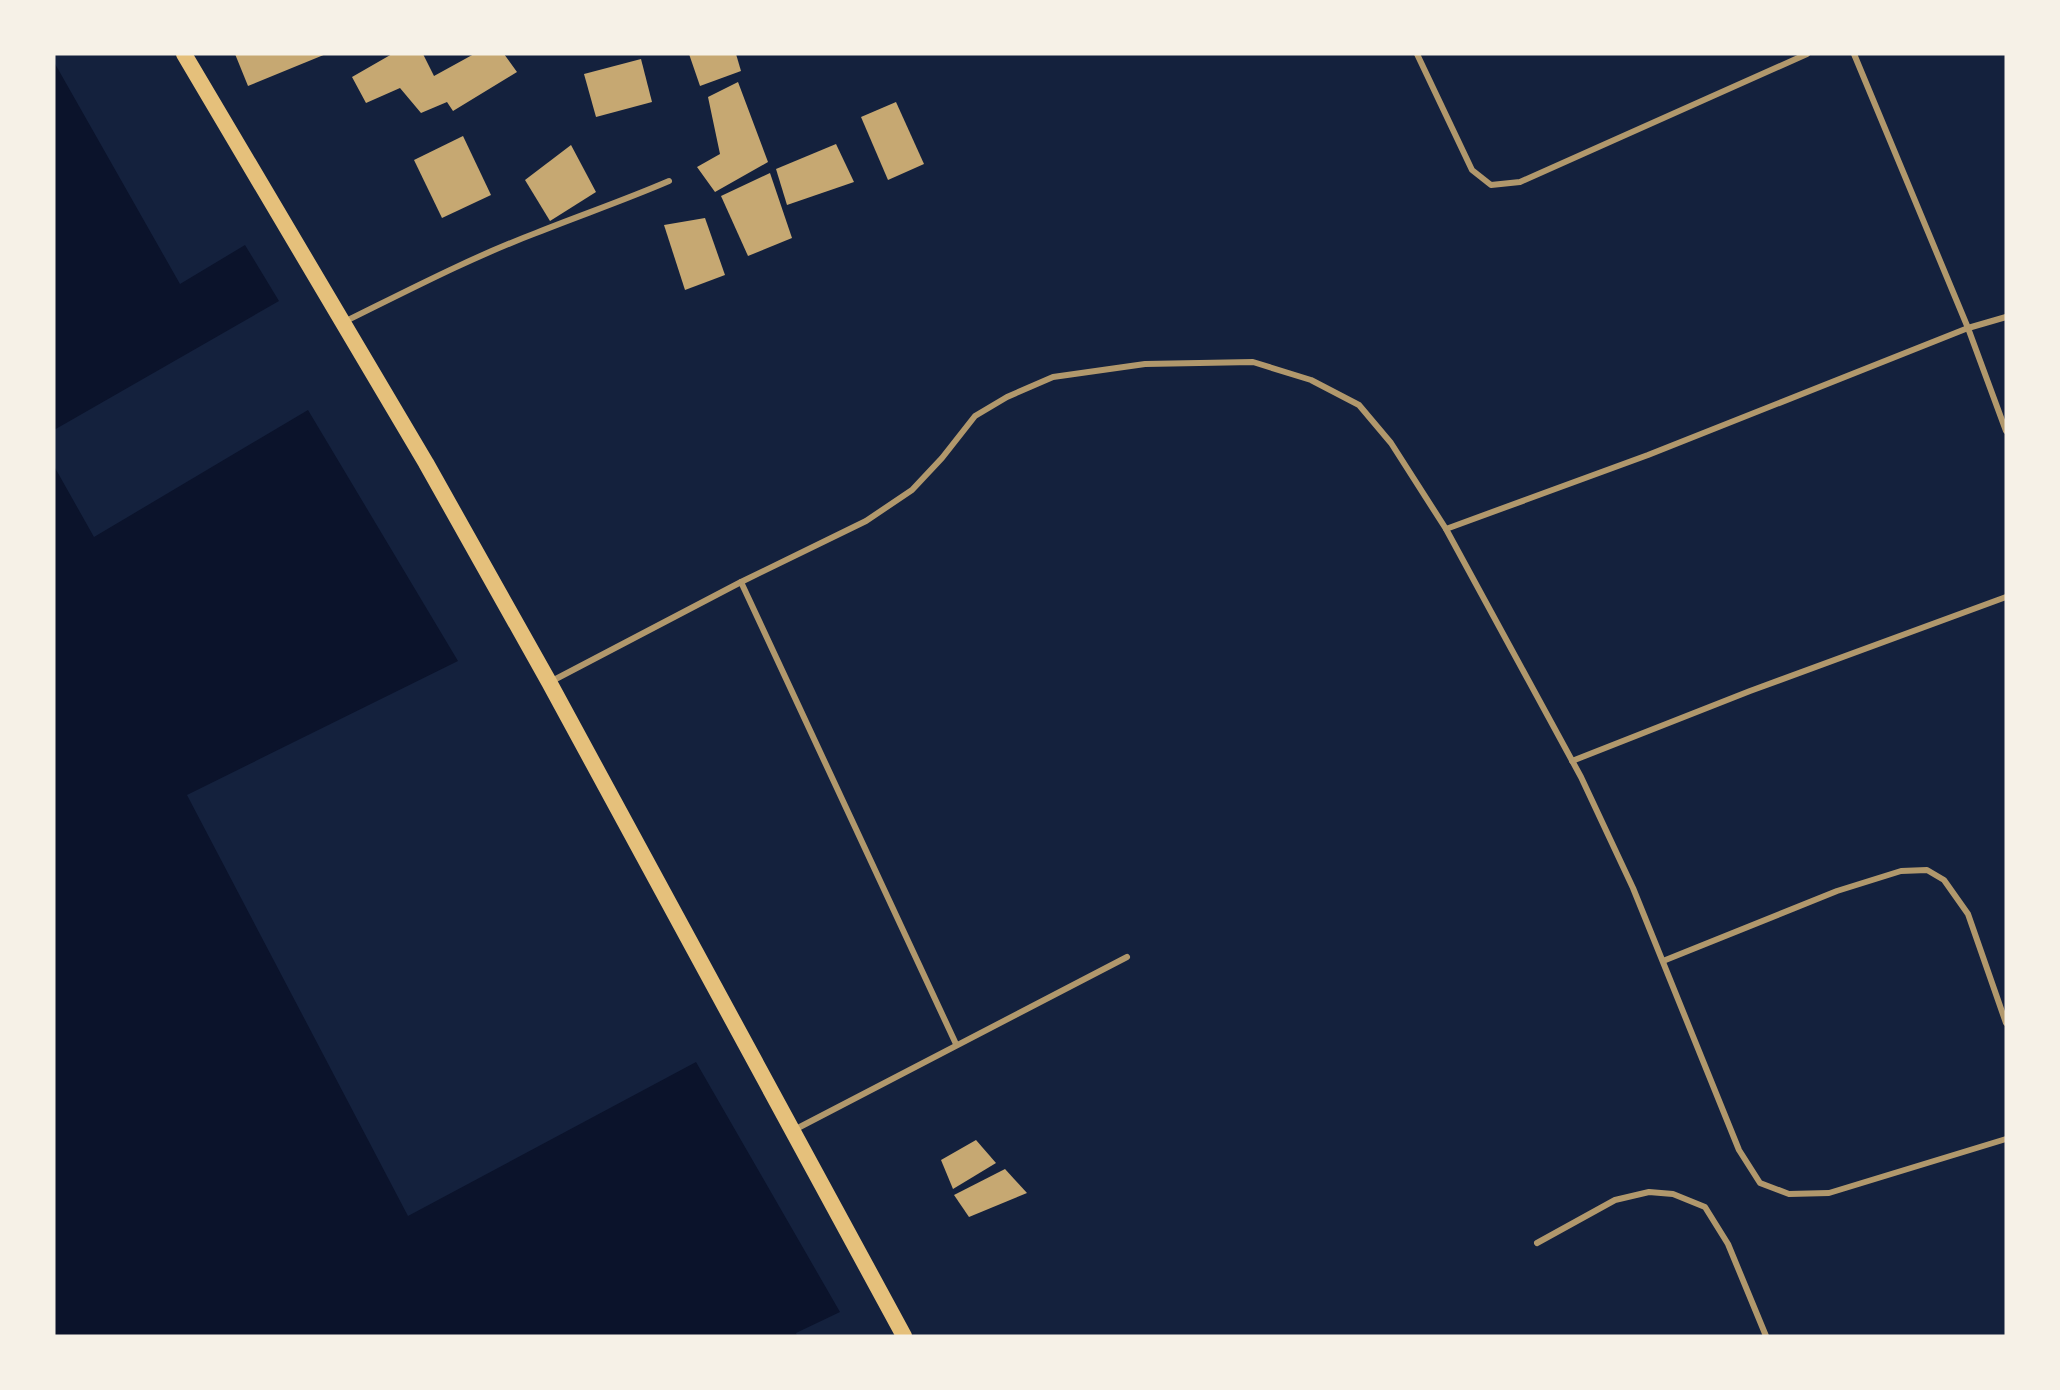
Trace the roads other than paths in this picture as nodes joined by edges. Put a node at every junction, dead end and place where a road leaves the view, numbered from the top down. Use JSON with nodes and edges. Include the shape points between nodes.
{"nodes":[{"id":1,"x":184,"y":54,"type":"edge"},
{"id":2,"x":1417,"y":54,"type":"edge"},
{"id":3,"x":1808,"y":54,"type":"edge"},
{"id":4,"x":1854,"y":54,"type":"edge"},
{"id":5,"x":669,"y":181,"type":"dead end"},
{"id":6,"x":2006,"y":316,"type":"edge"},
{"id":7,"x":343,"y":323,"type":"junction"},
{"id":8,"x":1968,"y":328,"type":"junction"},
{"id":9,"x":2006,"y":431,"type":"edge"},
{"id":10,"x":1446,"y":529,"type":"junction"},
{"id":11,"x":741,"y":582,"type":"junction"},
{"id":12,"x":2006,"y":597,"type":"edge"},
{"id":13,"x":549,"y":682,"type":"junction"},
{"id":14,"x":1572,"y":761,"type":"junction"},
{"id":15,"x":1127,"y":957,"type":"dead end"},
{"id":16,"x":1663,"y":961,"type":"junction"},
{"id":17,"x":2006,"y":1023,"type":"edge"},
{"id":18,"x":956,"y":1044,"type":"junction"},
{"id":19,"x":793,"y":1131,"type":"junction"},
{"id":20,"x":2006,"y":1139,"type":"edge"},
{"id":21,"x":1536,"y":1243,"type":"dead end"},
{"id":22,"x":904,"y":1336,"type":"edge"},
{"id":23,"x":1766,"y":1336,"type":"edge"}],
"edges":[{"from":1,"to":7,"type":"highway"},
{"from":2,"to":3,"type":"street","via":[[1472,170],[1491,185],[1520,182]]},
{"from":4,"to":8,"type":"street"},
{"from":5,"to":7,"type":"street","via":[[454,268]]},
{"from":6,"to":8,"type":"street"},
{"from":7,"to":13,"type":"highway"},
{"from":8,"to":9,"type":"street"},
{"from":8,"to":10,"type":"street","via":[[1648,455]]},
{"from":10,"to":11,"type":"street","via":[[1391,443],[1359,405],[1311,381],[1253,362],[1145,364],[1053,377],[1007,397],[975,416],[912,490],[866,521]]},
{"from":10,"to":14,"type":"street"},
{"from":11,"to":13,"type":"street"},
{"from":11,"to":18,"type":"street"},
{"from":12,"to":14,"type":"street"},
{"from":13,"to":19,"type":"highway"},
{"from":14,"to":16,"type":"street"},
{"from":15,"to":18,"type":"street"},
{"from":16,"to":17,"type":"street","via":[[1837,891],[1901,871],[1927,870],[1944,880],[1968,914]]},
{"from":16,"to":20,"type":"street","via":[[1739,1150],[1760,1184],[1789,1194],[1829,1193]]},
{"from":18,"to":19,"type":"street"},
{"from":19,"to":22,"type":"highway"},
{"from":21,"to":23,"type":"street","via":[[1616,1200],[1649,1192],[1673,1194],[1705,1207],[1728,1244]]}]}
